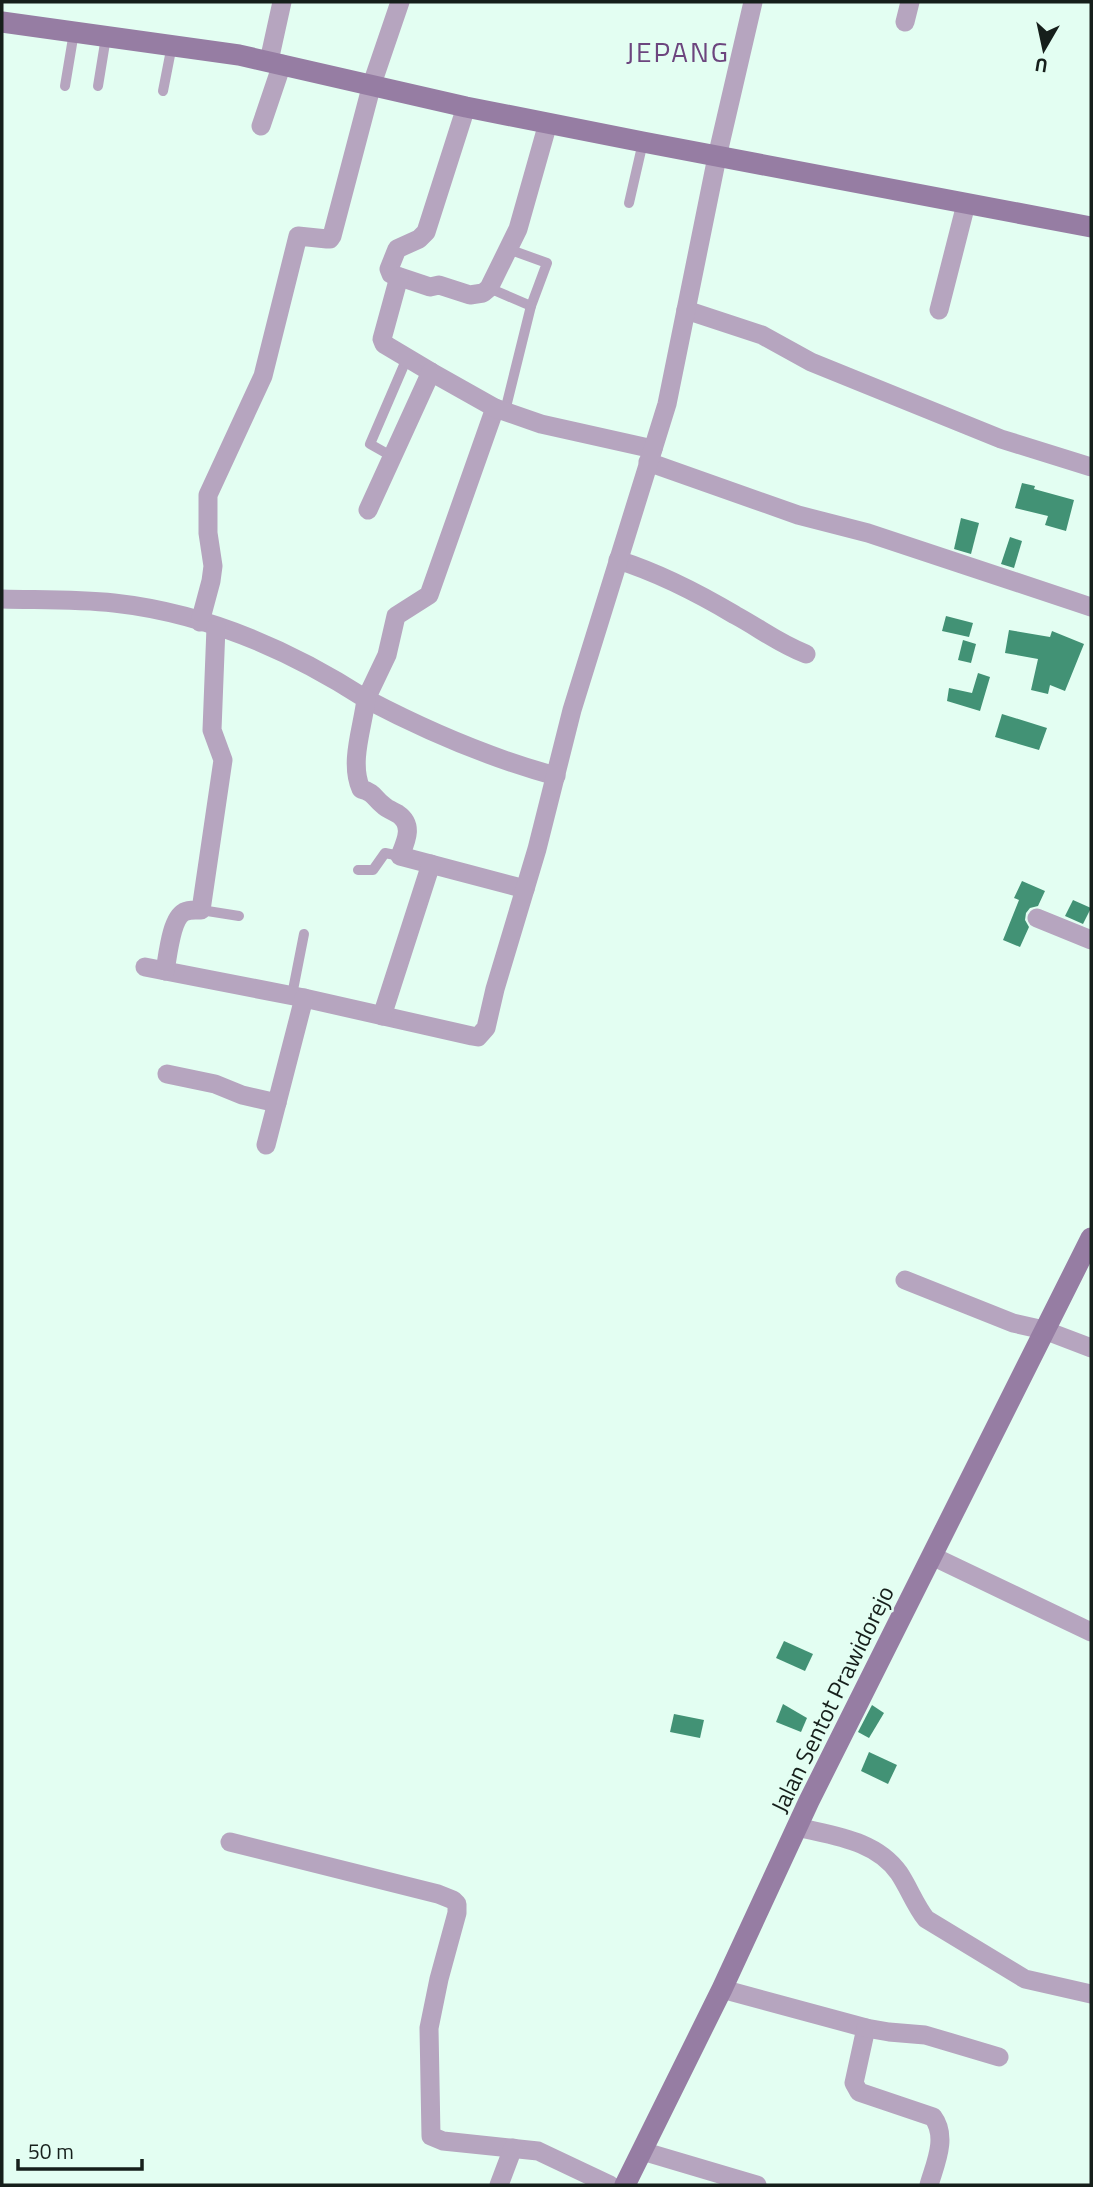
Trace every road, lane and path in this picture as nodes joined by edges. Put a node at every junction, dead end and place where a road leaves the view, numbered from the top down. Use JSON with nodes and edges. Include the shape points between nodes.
{"nodes":[{"id":1,"x":282,"y":2,"type":"edge"},
{"id":2,"x":400,"y":2,"type":"edge"},
{"id":3,"x":753,"y":2,"type":"edge"},
{"id":4,"x":910,"y":2,"type":"edge"},
{"id":5,"x":2,"y":22,"type":"edge"},
{"id":6,"x":905,"y":22,"type":"dead end"},
{"id":7,"x":74,"y":32,"type":"junction"},
{"id":8,"x":106,"y":36,"type":"junction"},
{"id":9,"x":172,"y":45,"type":"junction"},
{"id":10,"x":271,"y":61,"type":"junction"},
{"id":11,"x":372,"y":84,"type":"junction"},
{"id":12,"x":65,"y":86,"type":"dead end"},
{"id":13,"x":98,"y":86,"type":"dead end"},
{"id":14,"x":163,"y":91,"type":"dead end"},
{"id":15,"x":466,"y":107,"type":"junction"},
{"id":16,"x":548,"y":123,"type":"junction"},
{"id":17,"x":261,"y":126,"type":"dead end"},
{"id":18,"x":643,"y":142,"type":"junction"},
{"id":19,"x":717,"y":157,"type":"junction"},
{"id":20,"x":629,"y":203,"type":"dead end"},
{"id":21,"x":966,"y":204,"type":"junction"},
{"id":22,"x":1091,"y":227,"type":"edge"},
{"id":23,"x":508,"y":249,"type":"junction"},
{"id":24,"x":399,"y":277,"type":"junction"},
{"id":25,"x":489,"y":288,"type":"junction"},
{"id":26,"x":531,"y":306,"type":"junction"},
{"id":27,"x":686,"y":310,"type":"junction"},
{"id":28,"x":939,"y":310,"type":"dead end"},
{"id":29,"x":407,"y":358,"type":"junction"},
{"id":30,"x":431,"y":372,"type":"junction"},
{"id":31,"x":500,"y":410,"type":"junction"},
{"id":32,"x":651,"y":456,"type":"junction"},
{"id":33,"x":393,"y":457,"type":"junction"},
{"id":34,"x":1091,"y":467,"type":"edge"},
{"id":35,"x":368,"y":510,"type":"dead end"},
{"id":36,"x":618,"y":560,"type":"junction"},
{"id":37,"x":2,"y":599,"type":"edge"},
{"id":38,"x":1091,"y":607,"type":"edge"},
{"id":39,"x":208,"y":624,"type":"junction"},
{"id":40,"x":806,"y":654,"type":"dead end"},
{"id":41,"x":366,"y":699,"type":"junction"},
{"id":42,"x":556,"y":776,"type":"junction"},
{"id":43,"x":400,"y":856,"type":"junction"},
{"id":44,"x":431,"y":864,"type":"junction"},
{"id":45,"x":358,"y":870,"type":"dead end"},
{"id":46,"x":525,"y":888,"type":"junction"},
{"id":47,"x":201,"y":910,"type":"junction"},
{"id":48,"x":239,"y":916,"type":"dead end"},
{"id":49,"x":1037,"y":918,"type":"dead end"},
{"id":50,"x":304,"y":934,"type":"dead end"},
{"id":51,"x":1091,"y":940,"type":"edge"},
{"id":52,"x":145,"y":967,"type":"dead end"},
{"id":53,"x":165,"y":971,"type":"junction"},
{"id":54,"x":298,"y":997,"type":"junction"},
{"id":55,"x":382,"y":1016,"type":"junction"},
{"id":56,"x":167,"y":1074,"type":"dead end"},
{"id":57,"x":277,"y":1103,"type":"junction"},
{"id":58,"x":266,"y":1146,"type":"dead end"},
{"id":59,"x":1088,"y":1249,"type":"edge"},
{"id":60,"x":905,"y":1280,"type":"dead end"},
{"id":61,"x":1044,"y":1330,"type":"junction"},
{"id":62,"x":1091,"y":1348,"type":"edge"},
{"id":63,"x":932,"y":1556,"type":"junction"},
{"id":64,"x":1091,"y":1632,"type":"edge"},
{"id":65,"x":797,"y":1827,"type":"junction"},
{"id":66,"x":230,"y":1842,"type":"dead end"},
{"id":67,"x":722,"y":1989,"type":"junction"},
{"id":68,"x":1091,"y":1994,"type":"edge"},
{"id":69,"x":866,"y":2028,"type":"junction"},
{"id":70,"x":999,"y":2057,"type":"dead end"},
{"id":71,"x":513,"y":2148,"type":"junction"},
{"id":72,"x":642,"y":2151,"type":"junction"},
{"id":73,"x":499,"y":2185,"type":"edge"},
{"id":74,"x":610,"y":2185,"type":"edge"},
{"id":75,"x":625,"y":2185,"type":"edge"},
{"id":76,"x":757,"y":2185,"type":"edge"},
{"id":77,"x":929,"y":2185,"type":"edge"}],
"edges":[{"from":1,"to":10,"type":"street"},
{"from":2,"to":11,"type":"street"},
{"from":3,"to":19,"type":"street"},
{"from":4,"to":6,"type":"street"},
{"from":5,"to":7,"type":"main road"},
{"from":7,"to":8,"type":"main road"},
{"from":7,"to":12,"type":"lane"},
{"from":8,"to":9,"type":"main road"},
{"from":8,"to":13,"type":"lane"},
{"from":9,"to":10,"type":"main road"},
{"from":9,"to":14,"type":"lane"},
{"from":10,"to":11,"type":"main road"},
{"from":10,"to":17,"type":"street"},
{"from":11,"to":15,"type":"main road"},
{"from":11,"to":39,"type":"street","via":[[332,236],[298,236],[263,376],[208,495],[213,566]]},
{"from":15,"to":16,"type":"main road"},
{"from":15,"to":24,"type":"street","via":[[426,232],[397,249],[392,259],[389,269]]},
{"from":16,"to":18,"type":"main road"},
{"from":16,"to":23,"type":"street"},
{"from":18,"to":19,"type":"main road"},
{"from":18,"to":20,"type":"lane"},
{"from":19,"to":21,"type":"main road"},
{"from":19,"to":27,"type":"street"},
{"from":21,"to":22,"type":"main road"},
{"from":21,"to":28,"type":"street"},
{"from":23,"to":25,"type":"street"},
{"from":23,"to":26,"type":"lane","via":[[547,263]]},
{"from":24,"to":25,"type":"street","via":[[470,295]]},
{"from":24,"to":29,"type":"street","via":[[383,339],[388,349]]},
{"from":25,"to":26,"type":"lane"},
{"from":26,"to":31,"type":"lane"},
{"from":27,"to":32,"type":"street"},
{"from":27,"to":34,"type":"street","via":[[762,335],[811,362],[1001,439]]},
{"from":29,"to":30,"type":"street"},
{"from":29,"to":33,"type":"lane","via":[[370,444]]},
{"from":30,"to":31,"type":"street"},
{"from":30,"to":33,"type":"street"},
{"from":31,"to":32,"type":"street"},
{"from":31,"to":41,"type":"street","via":[[429,595],[396,616],[387,655]]},
{"from":32,"to":36,"type":"street"},
{"from":32,"to":38,"type":"street","via":[[798,515]]},
{"from":33,"to":35,"type":"street"},
{"from":36,"to":40,"type":"street","via":[[687,589]]},
{"from":36,"to":42,"type":"street"},
{"from":37,"to":39,"type":"street","via":[[114,603]]},
{"from":39,"to":41,"type":"street","via":[[270,645]]},
{"from":39,"to":47,"type":"street","via":[[212,730],[223,760]]},
{"from":41,"to":42,"type":"street","via":[[479,751]]},
{"from":41,"to":43,"type":"street","via":[[357,780],[361,789],[373,793],[408,825]]},
{"from":42,"to":46,"type":"street"},
{"from":43,"to":44,"type":"street"},
{"from":43,"to":45,"type":"lane","via":[[385,853],[373,870]]},
{"from":44,"to":46,"type":"street"},
{"from":44,"to":55,"type":"street"},
{"from":46,"to":55,"type":"street","via":[[483,1034],[472,1036]]},
{"from":47,"to":48,"type":"lane"},
{"from":47,"to":53,"type":"street","via":[[184,912],[176,919]]},
{"from":49,"to":51,"type":"street"},
{"from":50,"to":54,"type":"lane"},
{"from":52,"to":53,"type":"street"},
{"from":53,"to":54,"type":"street"},
{"from":54,"to":55,"type":"street"},
{"from":54,"to":57,"type":"street"},
{"from":56,"to":57,"type":"street"},
{"from":57,"to":58,"type":"street"},
{"from":59,"to":61,"type":"main road","name":"Jalan Sentot Prawidorejo"},
{"from":60,"to":61,"type":"street","via":[[1013,1323]]},
{"from":61,"to":62,"type":"street"},
{"from":61,"to":63,"type":"main road","name":"Jalan Sentot Prawidorejo"},
{"from":63,"to":64,"type":"street"},
{"from":63,"to":65,"type":"main road","name":"Jalan Sentot Prawidorejo"},
{"from":65,"to":67,"type":"main road","name":"Jalan Sentot Prawidorejo"},
{"from":65,"to":68,"type":"street","via":[[864,1843],[888,1858],[926,1919],[1025,1979]]},
{"from":66,"to":71,"type":"street","via":[[438,1894],[457,1904],[429,2028],[430,2136]]},
{"from":67,"to":69,"type":"street"},
{"from":67,"to":72,"type":"main road","name":"Jalan Sentot Prawidorejo"},
{"from":69,"to":70,"type":"street","via":[[925,2035]]},
{"from":69,"to":77,"type":"street","via":[[854,2084],[857,2090],[933,2117],[939,2124],[940,2147]]},
{"from":71,"to":73,"type":"street"},
{"from":71,"to":74,"type":"street","via":[[538,2151]]},
{"from":72,"to":75,"type":"main road","name":"Jalan Sentot Prawidorejo"},
{"from":72,"to":76,"type":"street"}]}
